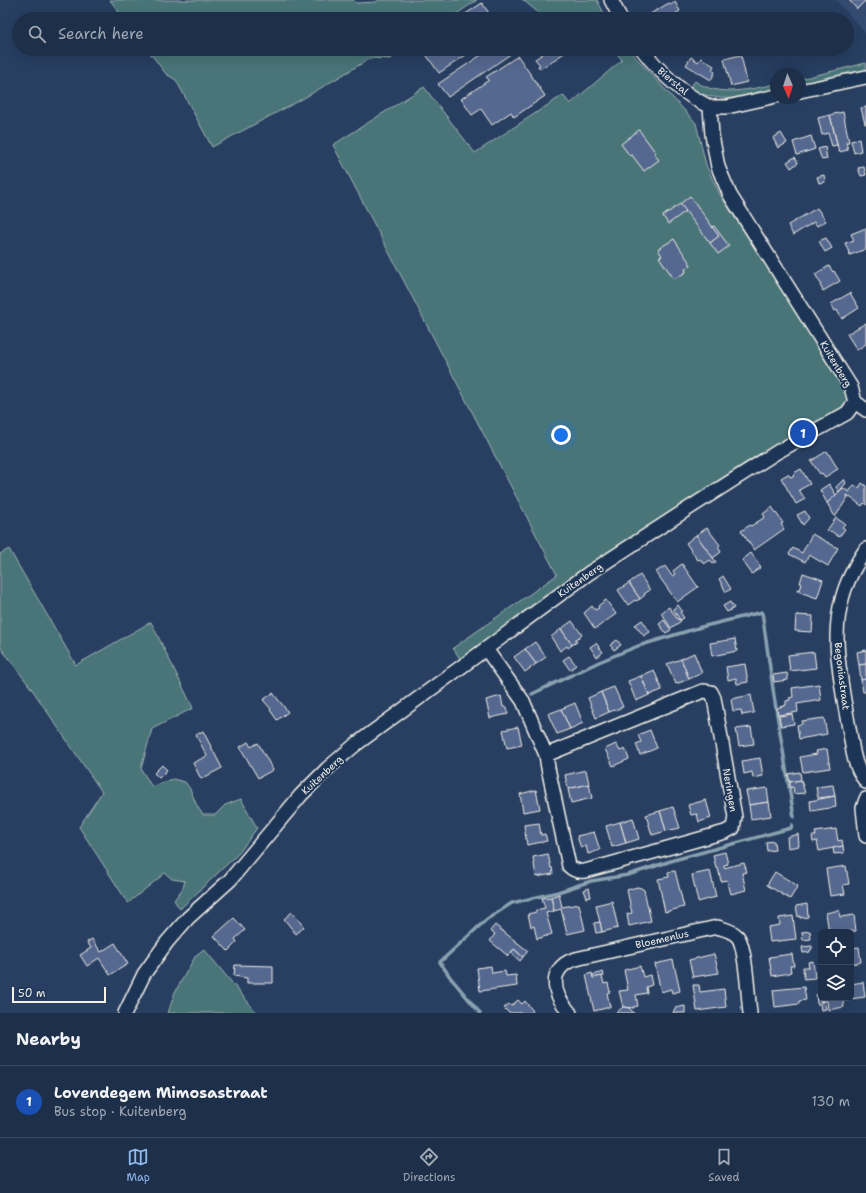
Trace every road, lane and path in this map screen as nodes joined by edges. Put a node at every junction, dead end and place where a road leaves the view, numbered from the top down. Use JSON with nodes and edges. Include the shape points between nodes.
{"nodes":[{"id":1,"x":611,"y":0,"type":"edge"},
{"id":2,"x":617,"y":12,"type":"edge"},
{"id":3,"x":647,"y":56,"type":"edge"},
{"id":4,"x":866,"y":77,"type":"edge"},
{"id":5,"x":806,"y":90,"type":"edge"},
{"id":6,"x":770,"y":97,"type":"edge"},
{"id":7,"x":710,"y":107,"type":"junction"},
{"id":8,"x":861,"y":406,"type":"edge"},
{"id":9,"x":866,"y":549,"type":"edge"},
{"id":10,"x":486,"y":649,"type":"junction"},
{"id":11,"x":546,"y":755,"type":"junction"},
{"id":12,"x":866,"y":782,"type":"edge"},
{"id":13,"x":866,"y":799,"type":"edge"},
{"id":14,"x":866,"y":836,"type":"edge"},
{"id":15,"x":125,"y":1013,"type":"edge"},
{"id":16,"x":570,"y":1013,"type":"edge"},
{"id":17,"x":750,"y":1013,"type":"edge"}],
"edges":[{"from":1,"to":2,"type":"street"},
{"from":3,"to":7,"type":"street","name":"Bierstal","via":[[667,78]]},
{"from":4,"to":5,"type":"street"},
{"from":6,"to":7,"type":"street","via":[[727,107]]},
{"from":7,"to":8,"type":"street","name":"Kuitenberg","via":[[718,167],[730,194]]},
{"from":8,"to":10,"type":"street","name":"Kuitenberg","via":[[777,452],[686,510],[589,573]]},
{"from":9,"to":12,"type":"street","name":"Begoniastraat","via":[[848,580],[838,616],[837,630],[839,665],[853,752],[855,762]]},
{"from":10,"to":11,"type":"street","name":"Neringen","via":[[523,701]]},
{"from":10,"to":15,"type":"street","name":"Kuitenberg","via":[[355,745],[306,790],[230,880],[188,918],[167,942],[144,974]]},
{"from":11,"to":11,"type":"street","name":"Neringen","via":[[569,866],[576,871],[593,869],[733,828],[733,809],[711,692],[703,692]]},
{"from":13,"to":14,"type":"street","via":[[863,808]]},
{"from":16,"to":17,"type":"street","name":"Bloemenlus","via":[[560,1001],[555,983],[557,971],[567,962],[717,927],[729,930],[738,937]]}]}
